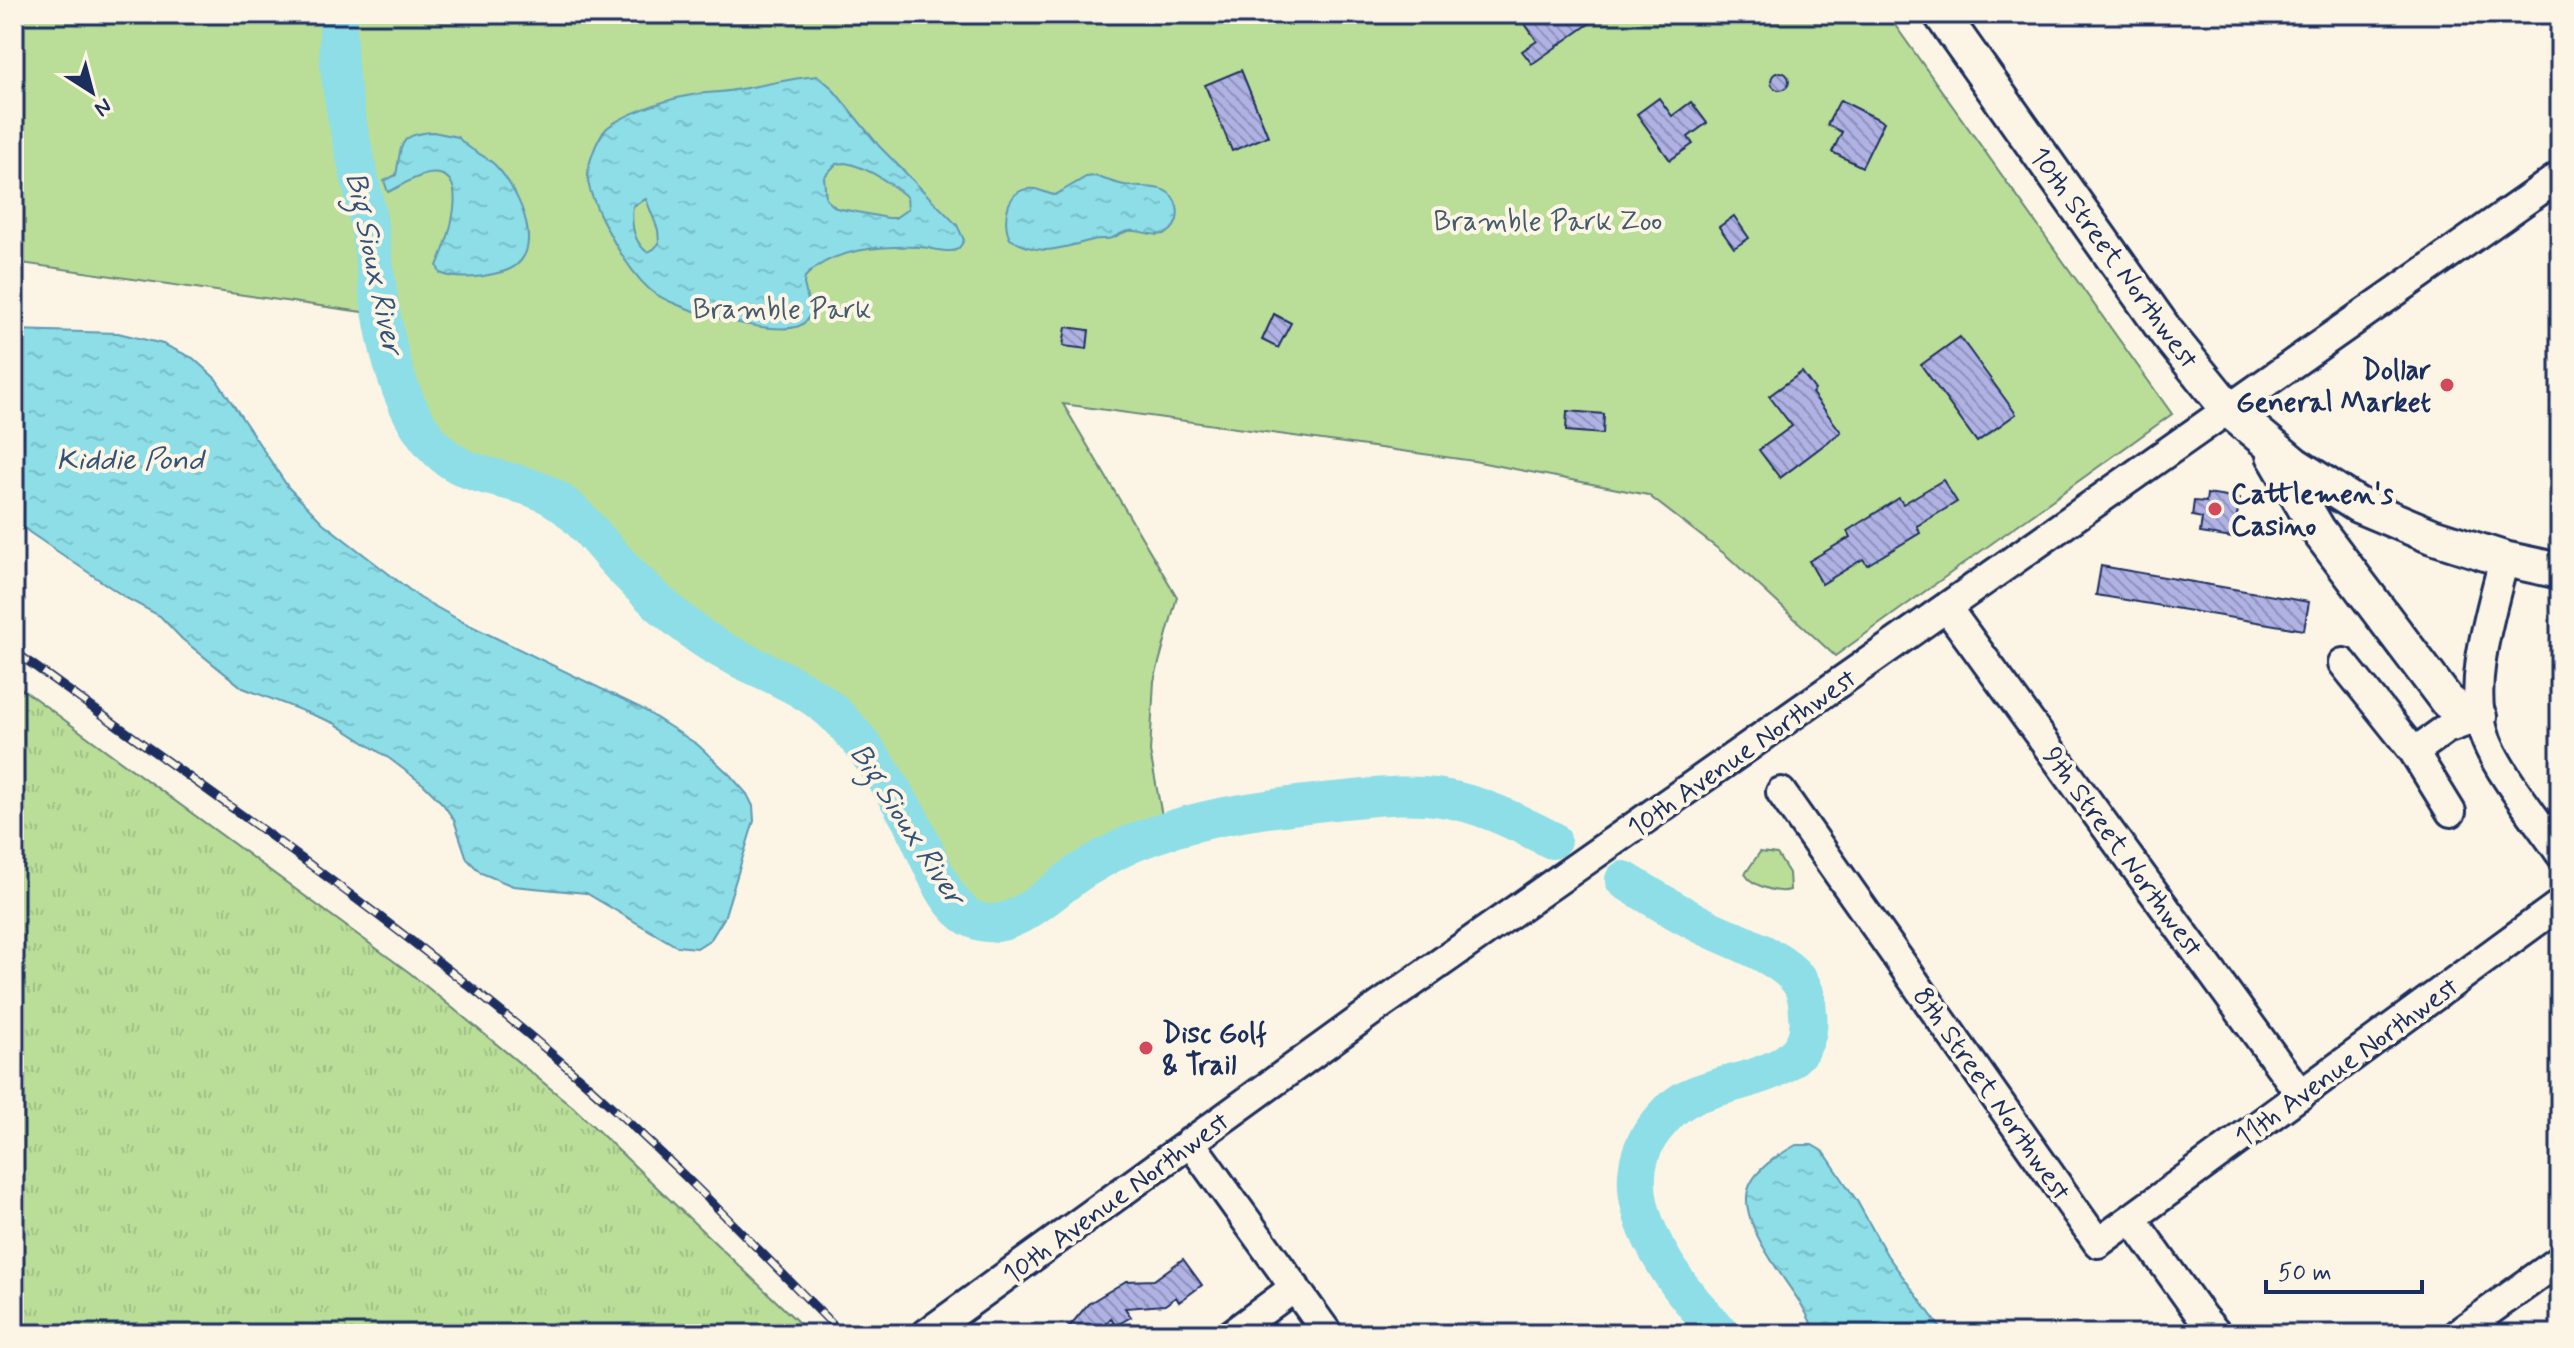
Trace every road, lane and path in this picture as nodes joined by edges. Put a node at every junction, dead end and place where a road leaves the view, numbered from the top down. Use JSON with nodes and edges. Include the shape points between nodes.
{"nodes":[{"id":1,"x":1941,"y":14,"type":"edge"},
{"id":2,"x":2560,"y":176,"type":"edge"},
{"id":3,"x":2229,"y":410,"type":"junction"},
{"id":4,"x":2265,"y":441,"type":"junction"},
{"id":5,"x":2504,"y":559,"type":"junction"},
{"id":6,"x":2560,"y":571,"type":"edge"},
{"id":7,"x":1947,"y":608,"type":"junction"},
{"id":8,"x":2343,"y":663,"type":"dead end"},
{"id":9,"x":2479,"y":717,"type":"junction"},
{"id":10,"x":2414,"y":752,"type":"junction"},
{"id":11,"x":1781,"y":792,"type":"dead end"},
{"id":12,"x":2451,"y":812,"type":"dead end"},
{"id":13,"x":2560,"y":853,"type":"edge"},
{"id":14,"x":2560,"y":904,"type":"edge"},
{"id":15,"x":2301,"y":1095,"type":"junction"},
{"id":16,"x":1190,"y":1142,"type":"junction"},
{"id":17,"x":2132,"y":1219,"type":"junction"},
{"id":18,"x":2560,"y":1260,"type":"edge"},
{"id":19,"x":1295,"y":1287,"type":"junction"},
{"id":20,"x":2470,"y":1330,"type":"edge"},
{"id":21,"x":926,"y":1334,"type":"edge"},
{"id":22,"x":1232,"y":1334,"type":"edge"},
{"id":23,"x":1328,"y":1334,"type":"edge"},
{"id":24,"x":2217,"y":1334,"type":"edge"}],
"edges":[{"from":1,"to":3,"type":"main road","name":"10th Street Northwest","via":[[2166,332]]},
{"from":2,"to":3,"type":"street","name":"10th Avenue Northwest"},
{"from":3,"to":4,"type":"main road","name":"10th Street Northwest"},
{"from":3,"to":7,"type":"street","name":"10th Avenue Northwest"},
{"from":4,"to":5,"type":"main road","name":"10th Street Northwest","via":[[2358,505]]},
{"from":4,"to":9,"type":"main road","via":[[2318,530],[2447,701]]},
{"from":5,"to":6,"type":"main road","name":"10th Street Northwest"},
{"from":5,"to":9,"type":"street","via":[[2484,643]]},
{"from":7,"to":15,"type":"street","name":"9th Street Northwest"},
{"from":7,"to":16,"type":"street","name":"10th Avenue Northwest"},
{"from":8,"to":10,"type":"street"},
{"from":9,"to":10,"type":"street","via":[[2446,729]]},
{"from":9,"to":13,"type":"street","via":[[2493,755]]},
{"from":10,"to":12,"type":"street"},
{"from":11,"to":17,"type":"street","name":"8th Street Northwest","via":[[2098,1243]]},
{"from":14,"to":15,"type":"street","name":"11th Avenue Northwest"},
{"from":15,"to":17,"type":"street","name":"11th Avenue Northwest"},
{"from":16,"to":19,"type":"street"},
{"from":16,"to":21,"type":"street","name":"10th Avenue Northwest"},
{"from":17,"to":24,"type":"street"},
{"from":18,"to":20,"type":"street"},
{"from":19,"to":22,"type":"street"},
{"from":19,"to":23,"type":"street"}]}
